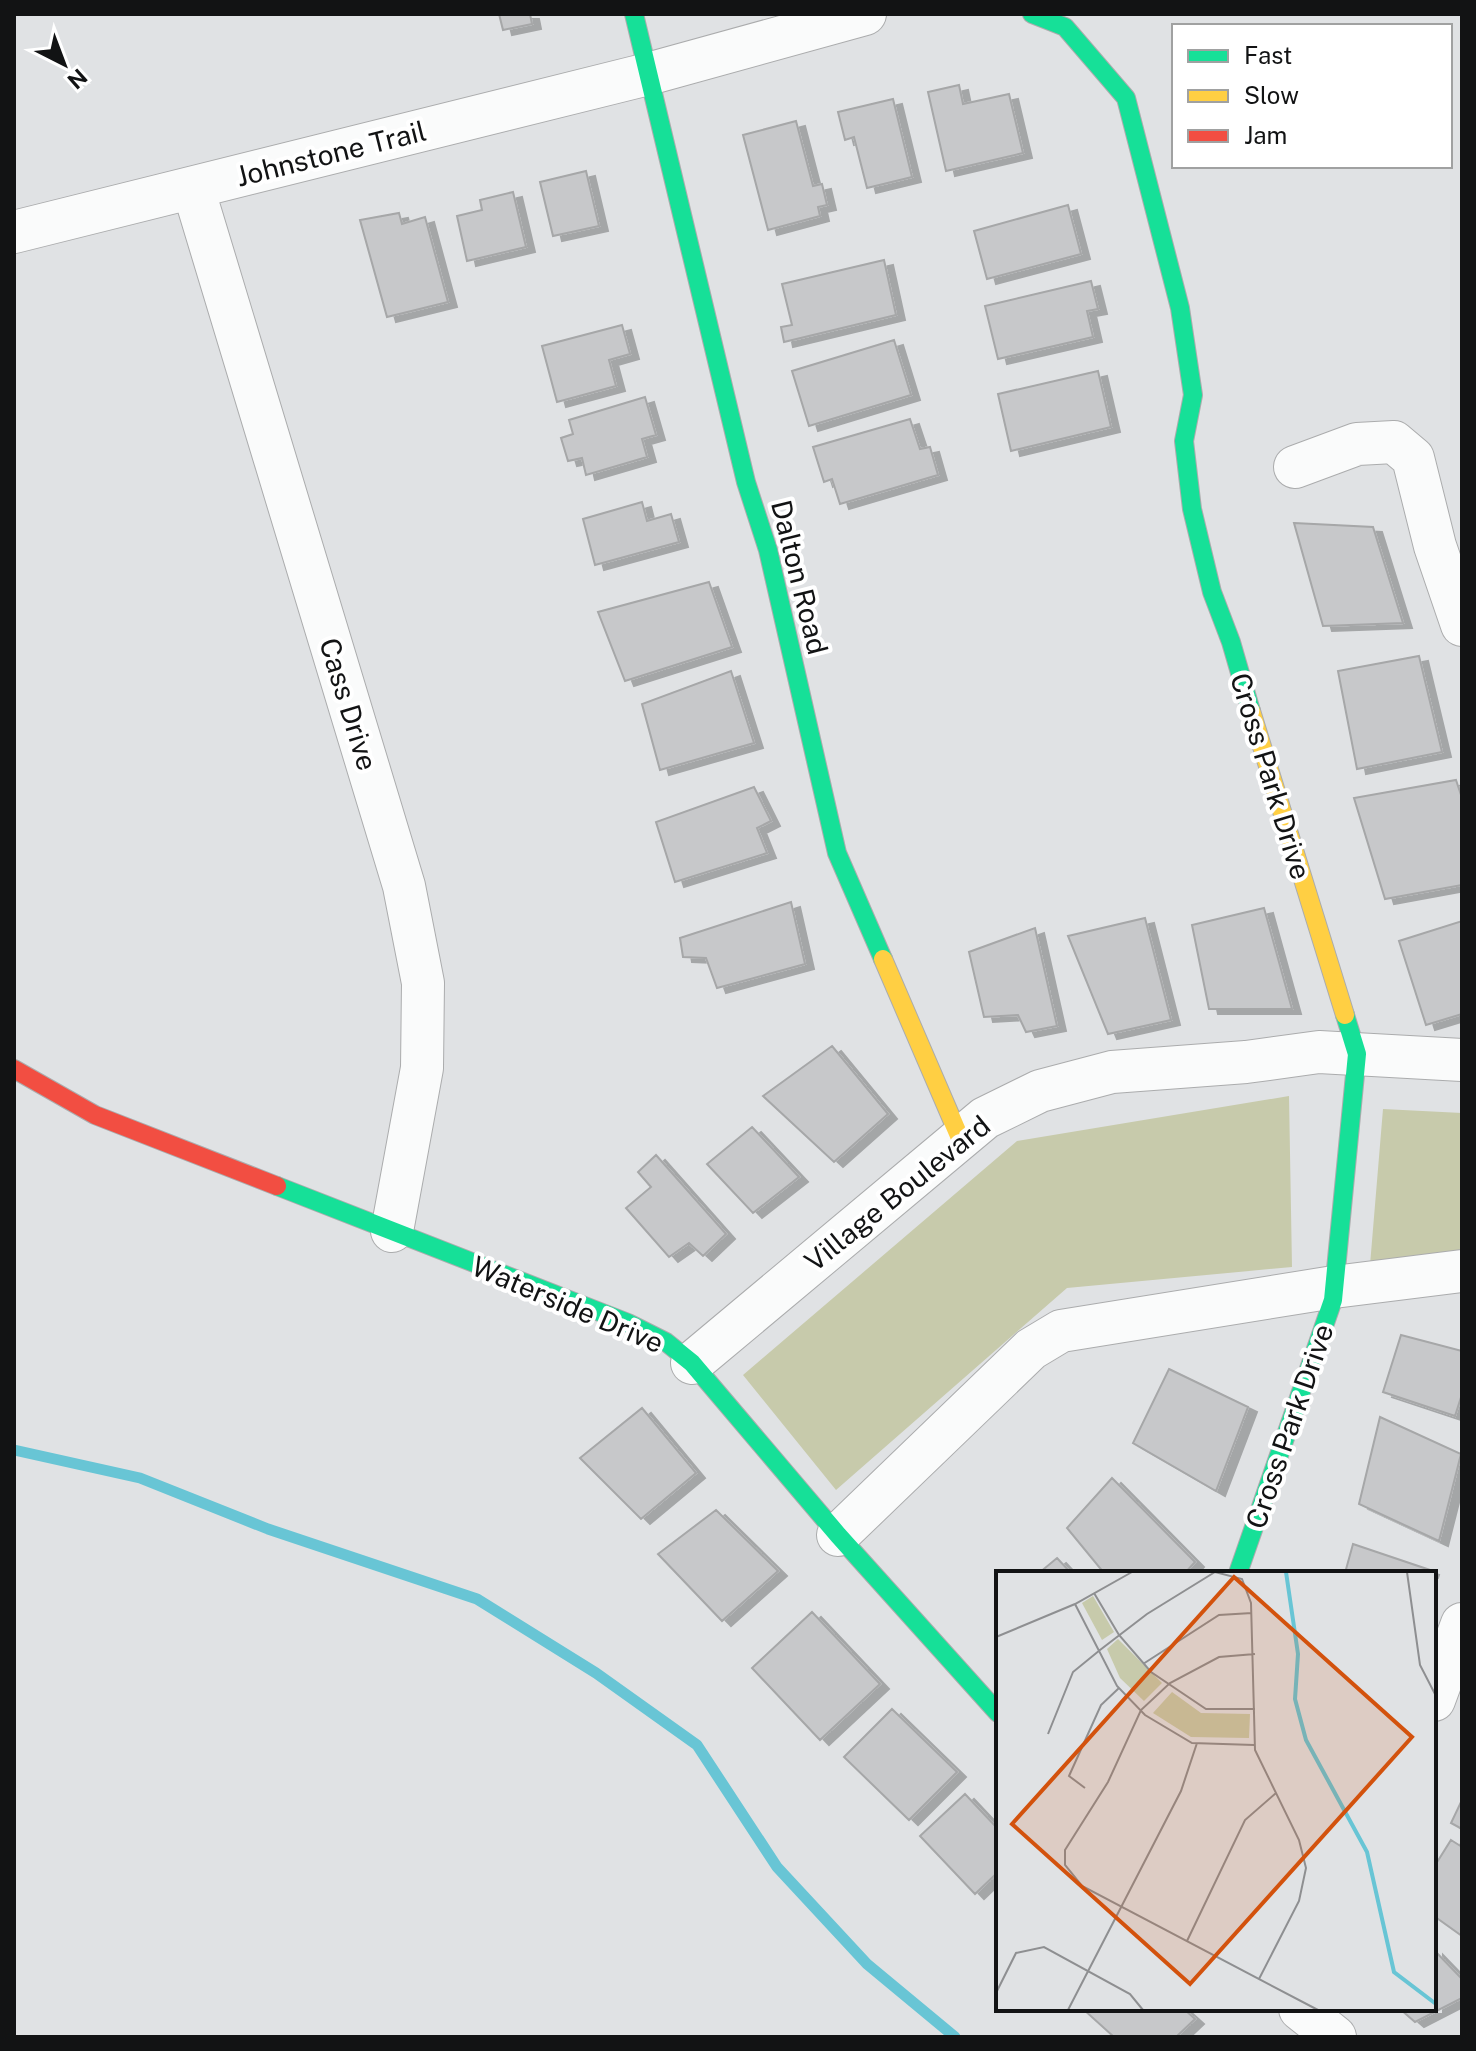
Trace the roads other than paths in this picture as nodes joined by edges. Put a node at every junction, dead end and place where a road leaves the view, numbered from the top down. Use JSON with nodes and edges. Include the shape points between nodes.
{"nodes":[{"id":1,"x":634,"y":14,"type":"edge"},
{"id":2,"x":865,"y":14,"type":"edge"},
{"id":3,"x":1032,"y":14,"type":"edge"},
{"id":4,"x":648,"y":74,"type":"junction"},
{"id":5,"x":193,"y":188,"type":"junction"},
{"id":6,"x":14,"y":232,"type":"edge"},
{"id":7,"x":1295,"y":467,"type":"dead end"},
{"id":8,"x":1462,"y":625,"type":"edge"},
{"id":9,"x":1357,"y":1054,"type":"junction"},
{"id":10,"x":1462,"y":1060,"type":"edge"},
{"id":11,"x":14,"y":1069,"type":"edge"},
{"id":12,"x":960,"y":1138,"type":"junction"},
{"id":13,"x":392,"y":1231,"type":"junction"},
{"id":14,"x":1462,"y":1271,"type":"edge"},
{"id":15,"x":1334,"y":1287,"type":"junction"},
{"id":16,"x":692,"y":1363,"type":"junction"},
{"id":17,"x":838,"y":1535,"type":"junction"},
{"id":18,"x":1239,"y":1571,"type":"edge"},
{"id":19,"x":1462,"y":1624,"type":"edge"},
{"id":20,"x":1436,"y":1695,"type":"edge"},
{"id":21,"x":996,"y":1711,"type":"edge"},
{"id":22,"x":1302,"y":2011,"type":"edge"},
{"id":23,"x":1335,"y":2037,"type":"edge"}],
"edges":[{"from":1,"to":4,"type":"street","name":"Dalton Road"},
{"from":2,"to":4,"type":"street"},
{"from":3,"to":9,"type":"street","name":"Cross Park Drive","via":[[1065,27],[1126,98],[1180,308],[1193,395],[1184,441],[1192,509],[1212,592]]},
{"from":4,"to":5,"type":"street","name":"Johnstone Trail"},
{"from":4,"to":12,"type":"street","name":"Dalton Road","via":[[746,482],[768,550],[837,853]]},
{"from":5,"to":6,"type":"street","name":"Johnstone Trail"},
{"from":5,"to":13,"type":"street","name":"Cass Drive","via":[[404,886],[423,983],[422,1068]]},
{"from":7,"to":8,"type":"street","via":[[1357,444],[1394,442],[1413,458]]},
{"from":9,"to":10,"type":"street","name":"Village Boulevard"},
{"from":9,"to":12,"type":"street","name":"Village Boulevard","via":[[1319,1052],[1112,1072],[1040,1091],[985,1118]]},
{"from":9,"to":15,"type":"street","name":"Cross Park Drive"},
{"from":11,"to":13,"type":"street","name":"Waterside Drive","via":[[95,1115]]},
{"from":12,"to":16,"type":"street","name":"Village Boulevard"},
{"from":13,"to":16,"type":"street","name":"Waterside Drive","via":[[628,1323],[666,1342]]},
{"from":14,"to":15,"type":"street"},
{"from":15,"to":17,"type":"street","via":[[1061,1331],[1031,1349]]},
{"from":15,"to":18,"type":"street","name":"Cross Park Drive"},
{"from":16,"to":17,"type":"street","name":"Waterside Drive"},
{"from":17,"to":21,"type":"street","name":"Waterside Drive"},
{"from":19,"to":20,"type":"street"},
{"from":22,"to":23,"type":"street"}]}
